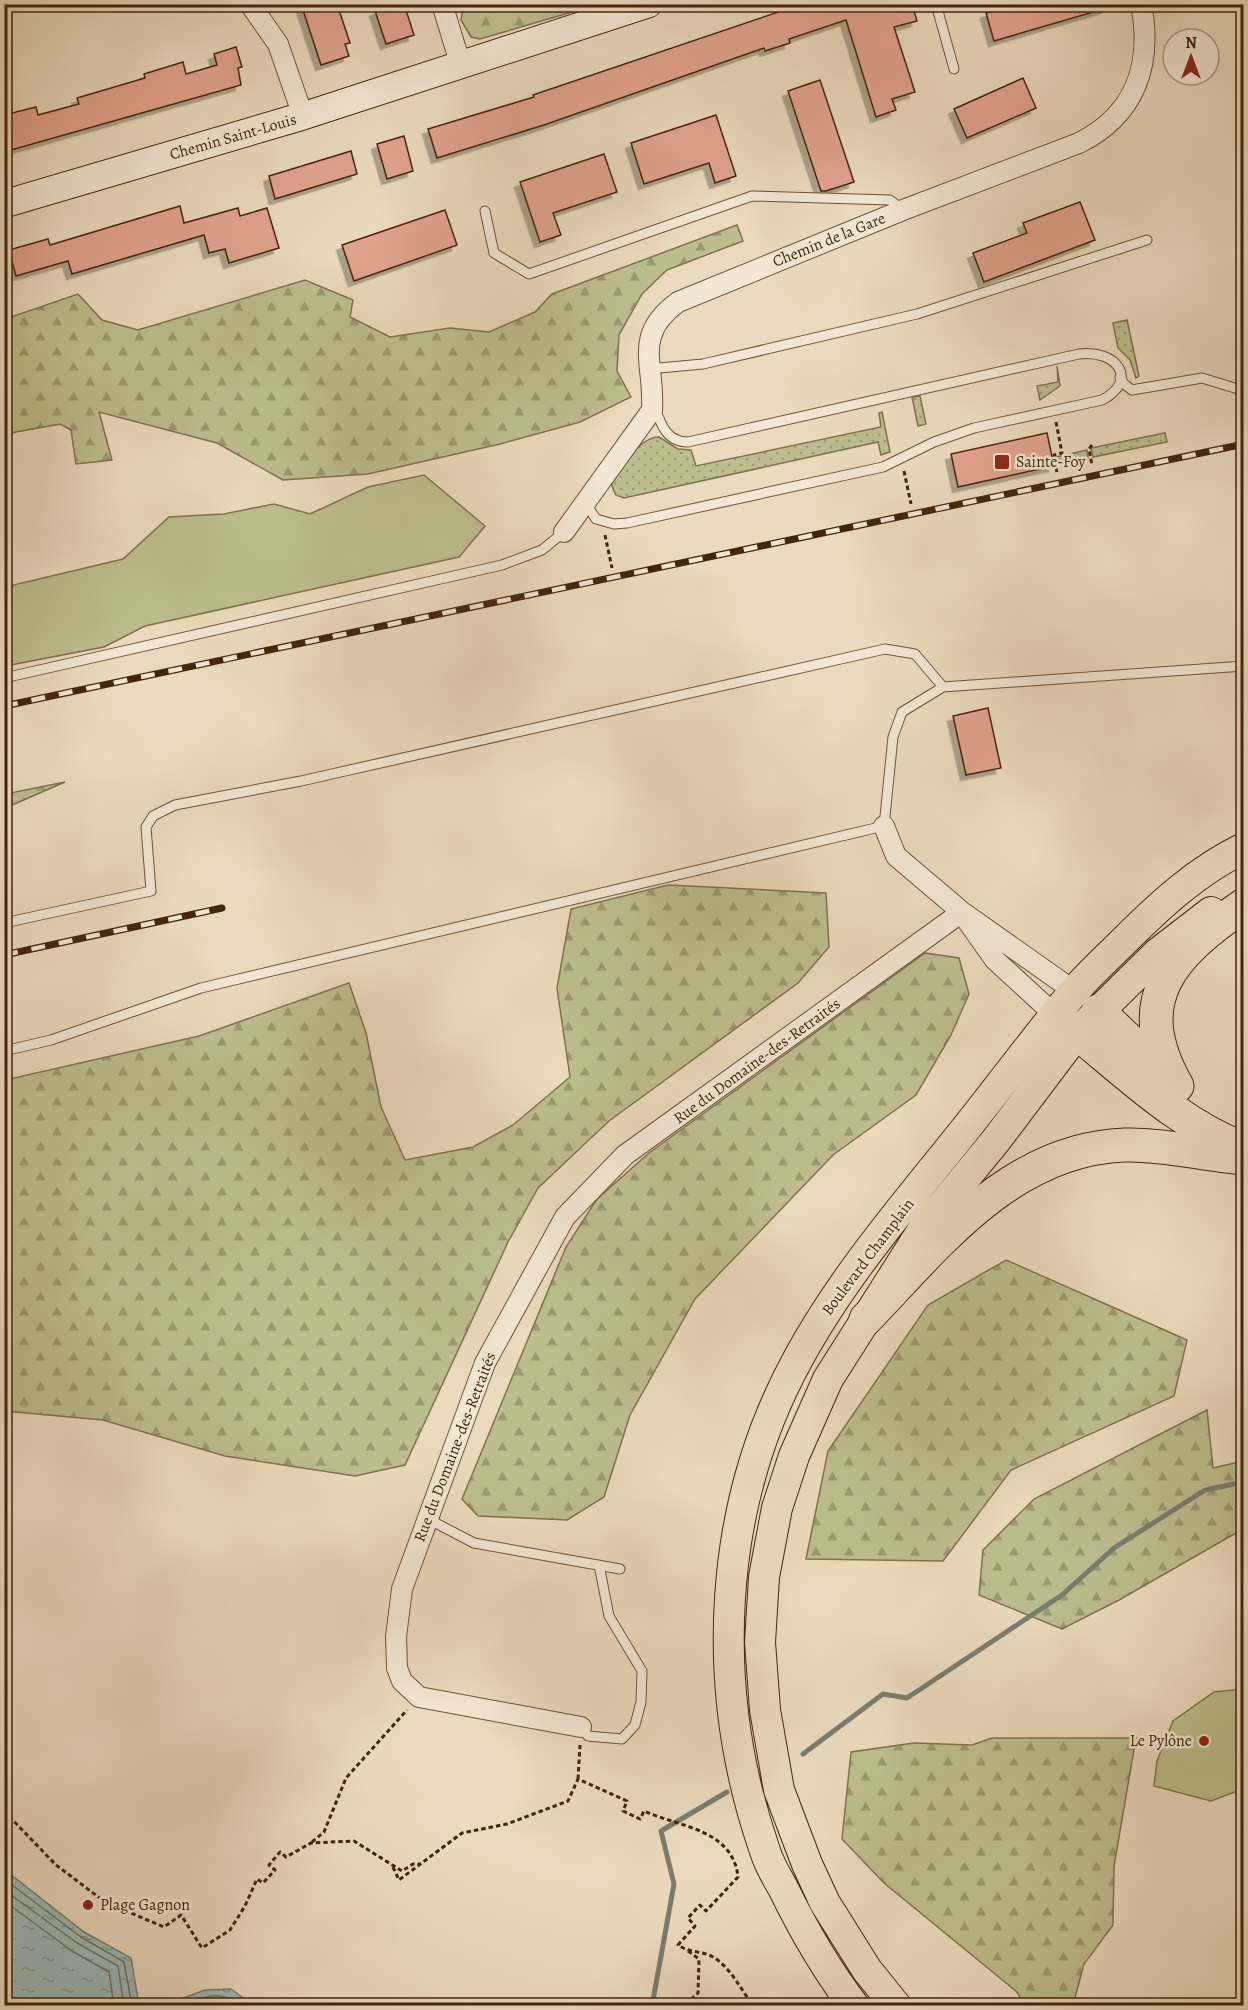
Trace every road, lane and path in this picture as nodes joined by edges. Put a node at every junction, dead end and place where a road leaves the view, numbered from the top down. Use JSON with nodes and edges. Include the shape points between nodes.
{"nodes":[{"id":1,"x":250,"y":4,"type":"edge"},
{"id":2,"x":442,"y":4,"type":"edge"},
{"id":3,"x":936,"y":4,"type":"edge"},
{"id":4,"x":1141,"y":4,"type":"edge"},
{"id":5,"x":640,"y":6,"type":"edge"},
{"id":6,"x":461,"y":66,"type":"junction"},
{"id":7,"x":954,"y":69,"type":"dead end"},
{"id":8,"x":303,"y":116,"type":"junction"},
{"id":9,"x":4,"y":204,"type":"edge"},
{"id":10,"x":903,"y":210,"type":"junction"},
{"id":11,"x":484,"y":211,"type":"dead end"},
{"id":12,"x":1147,"y":240,"type":"dead end"},
{"id":13,"x":648,"y":369,"type":"junction"},
{"id":14,"x":1120,"y":377,"type":"junction"},
{"id":15,"x":1238,"y":389,"type":"dead end"},
{"id":16,"x":652,"y":399,"type":"junction"},
{"id":17,"x":1053,"y":411,"type":"junction"},
{"id":18,"x":1092,"y":445,"type":"dead end"},
{"id":19,"x":902,"y":459,"type":"junction"},
{"id":20,"x":1092,"y":465,"type":"dead end"},
{"id":21,"x":1057,"y":473,"type":"dead end"},
{"id":22,"x":591,"y":492,"type":"junction"},
{"id":23,"x":912,"y":504,"type":"dead end"},
{"id":24,"x":602,"y":522,"type":"junction"},
{"id":25,"x":564,"y":532,"type":"joint"},
{"id":26,"x":612,"y":568,"type":"dead end"},
{"id":27,"x":1244,"y":666,"type":"edge"},
{"id":28,"x":4,"y":678,"type":"edge"},
{"id":29,"x":943,"y":687,"type":"junction"},
{"id":30,"x":884,"y":826,"type":"junction"},
{"id":31,"x":1244,"y":848,"type":"edge"},
{"id":32,"x":1244,"y":892,"type":"edge"},
{"id":33,"x":1244,"y":905,"type":"edge"},
{"id":34,"x":962,"y":912,"type":"junction"},
{"id":35,"x":4,"y":923,"type":"edge"},
{"id":36,"x":1076,"y":1013,"type":"junction"},
{"id":37,"x":4,"y":1052,"type":"edge"},
{"id":38,"x":1177,"y":1086,"type":"junction"},
{"id":39,"x":1244,"y":1128,"type":"edge"},
{"id":40,"x":1244,"y":1149,"type":"edge"},
{"id":41,"x":1244,"y":1158,"type":"edge"},
{"id":42,"x":867,"y":1319,"type":"junction"},
{"id":43,"x":426,"y":1518,"type":"junction"},
{"id":44,"x":599,"y":1565,"type":"junction"},
{"id":45,"x":620,"y":1569,"type":"dead end"},
{"id":46,"x":419,"y":1697,"type":"junction"},
{"id":47,"x":581,"y":1728,"type":"junction"},
{"id":48,"x":578,"y":1779,"type":"junction"},
{"id":49,"x":4,"y":1811,"type":"edge"},
{"id":50,"x":311,"y":1843,"type":"junction"},
{"id":51,"x":423,"y":1864,"type":"junction"},
{"id":52,"x":393,"y":1867,"type":"junction"},
{"id":53,"x":686,"y":1950,"type":"junction"},
{"id":54,"x":688,"y":2002,"type":"dead end"},
{"id":55,"x":753,"y":2006,"type":"edge"},
{"id":56,"x":854,"y":2006,"type":"edge"},
{"id":57,"x":896,"y":2006,"type":"edge"}],
"edges":[{"from":1,"to":8,"type":"street","via":[[278,44]]},
{"from":2,"to":6,"type":"street"},
{"from":3,"to":7,"type":"lane"},
{"from":4,"to":10,"type":"street","name":"Chemin de la Gare","via":[[1144,44],[1138,82],[1125,108],[1106,128],[1079,143]]},
{"from":5,"to":6,"type":"street","name":"Chemin Saint-Louis"},
{"from":6,"to":8,"type":"street","name":"Chemin Saint-Louis"},
{"from":8,"to":9,"type":"street","name":"Chemin Saint-Louis"},
{"from":10,"to":11,"type":"lane","via":[[890,200],[752,196],[529,274],[494,254]]},
{"from":10,"to":13,"type":"street","name":"Chemin de la Gare","via":[[678,302],[655,323],[647,353]]},
{"from":12,"to":13,"type":"lane","via":[[917,314],[703,364]]},
{"from":13,"to":16,"type":"street","name":"Chemin de la Gare"},
{"from":14,"to":15,"type":"lane","via":[[1132,390],[1202,378]]},
{"from":14,"to":16,"type":"lane","via":[[1110,357],[1079,354],[688,442],[674,439],[666,432]]},
{"from":14,"to":17,"type":"lane","via":[[1116,391],[1106,398]]},
{"from":16,"to":22,"type":"street","name":"Chemin de la Gare","via":[[646,421]]},
{"from":17,"to":19,"type":"lane","via":[[948,436]]},
{"from":17,"to":21,"type":"path","via":[[1062,453],[1053,455]]},
{"from":18,"to":20,"type":"path"},
{"from":19,"to":23,"type":"path"},
{"from":19,"to":24,"type":"lane","via":[[883,467],[627,523]]},
{"from":22,"to":24,"type":"lane","via":[[590,510]]},
{"from":22,"to":25,"type":"street","name":"Chemin de la Gare"},
{"from":24,"to":26,"type":"path"},
{"from":25,"to":28,"type":"lane","via":[[542,550],[502,565]]},
{"from":27,"to":29,"type":"lane"},
{"from":29,"to":30,"type":"lane","via":[[902,712],[893,737]]},
{"from":29,"to":35,"type":"lane","via":[[915,654],[885,649],[301,781],[175,805],[153,816],[146,827],[152,891]]},
{"from":30,"to":34,"type":"street","via":[[896,856]]},
{"from":30,"to":37,"type":"lane","via":[[201,987],[51,1040]]},
{"from":31,"to":36,"type":"main road","name":"Boulevard Champlain","via":[[1201,873],[1163,902]]},
{"from":32,"to":36,"type":"main road","name":"Boulevard Champlain"},
{"from":33,"to":38,"type":"highway","via":[[1189,949],[1168,974],[1161,990],[1155,1026],[1162,1060]]},
{"from":34,"to":36,"type":"street"},
{"from":34,"to":36,"type":"street","via":[[995,960]]},
{"from":34,"to":43,"type":"street","name":"Rue du Domaine-des-Retraités","via":[[625,1155],[565,1217],[485,1363]]},
{"from":36,"to":38,"type":"highway"},
{"from":36,"to":40,"type":"highway","via":[[1190,1121],[1208,1134]]},
{"from":36,"to":42,"type":"main road","name":"Boulevard Champlain","via":[[997,1139],[924,1228]]},
{"from":36,"to":56,"type":"main road","name":"Boulevard Champlain","via":[[839,1292],[798,1359],[760,1443],[744,1503],[732,1560],[727,1644],[743,1774],[765,1853],[800,1924]]},
{"from":38,"to":39,"type":"highway","via":[[1202,1108]]},
{"from":41,"to":42,"type":"highway","via":[[1127,1145],[1059,1157],[1029,1172],[954,1224]]},
{"from":42,"to":57,"type":"main road","name":"Boulevard Champlain","via":[[828,1379],[794,1456],[777,1508],[764,1576],[759,1642],[765,1710],[779,1790],[803,1854],[825,1903],[867,1970]]},
{"from":43,"to":44,"type":"lane","via":[[474,1543]]},
{"from":43,"to":46,"type":"street","name":"Rue du Domaine-des-Retraités","via":[[402,1589],[396,1637],[397,1668],[402,1682]]},
{"from":44,"to":45,"type":"lane"},
{"from":44,"to":47,"type":"lane","via":[[609,1616],[642,1671],[641,1702],[635,1725],[622,1739],[588,1736]]},
{"from":46,"to":47,"type":"street"},
{"from":46,"to":50,"type":"path","via":[[346,1779],[324,1832]]},
{"from":47,"to":48,"type":"path"},
{"from":48,"to":51,"type":"path","via":[[568,1801],[507,1824],[462,1833]]},
{"from":48,"to":53,"type":"path","via":[[627,1802],[622,1811],[640,1820],[644,1811],[685,1824],[724,1844],[737,1864],[738,1877],[706,1911],[700,1905],[688,1918],[696,1926],[678,1945]]},
{"from":49,"to":50,"type":"path","via":[[56,1865],[105,1902],[164,1927],[181,1915],[202,1948],[230,1930],[257,1879],[263,1883],[275,1870],[269,1865],[280,1852],[286,1857]]},
{"from":50,"to":52,"type":"path","via":[[354,1841]]},
{"from":51,"to":52,"type":"path","via":[[413,1864],[402,1871]]},
{"from":51,"to":52,"type":"path","via":[[399,1880]]},
{"from":53,"to":54,"type":"path","via":[[699,1959],[700,1970],[698,1993]]},
{"from":53,"to":55,"type":"path","via":[[711,1956],[724,1966]]}]}
